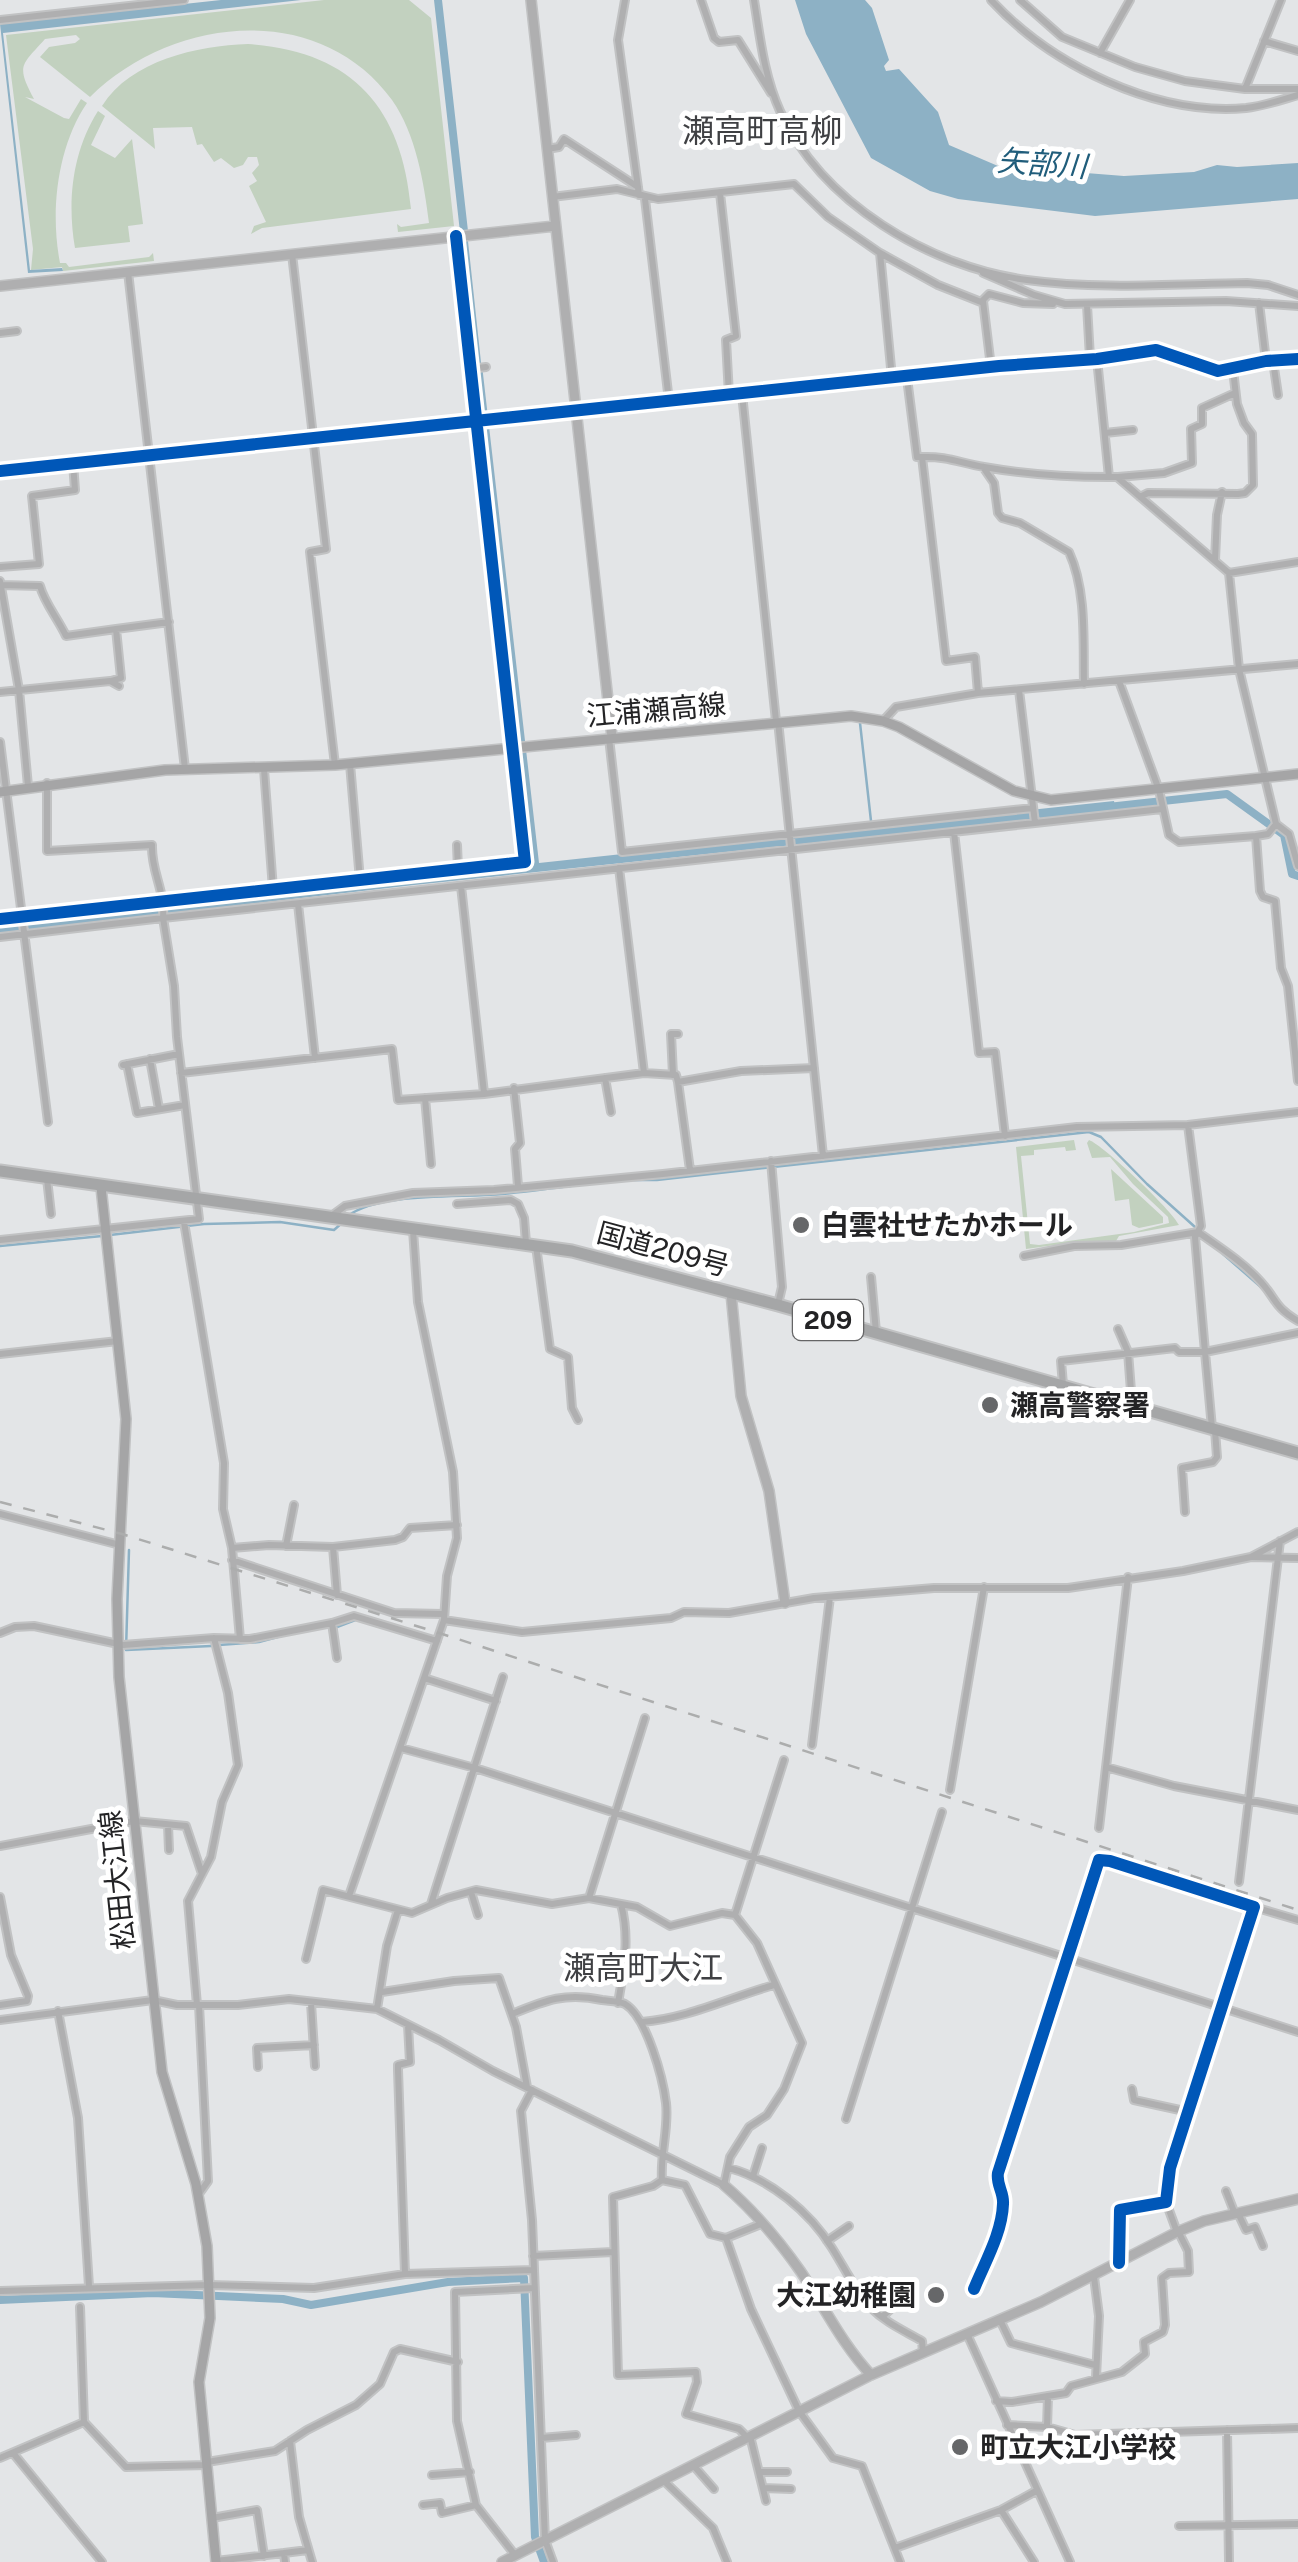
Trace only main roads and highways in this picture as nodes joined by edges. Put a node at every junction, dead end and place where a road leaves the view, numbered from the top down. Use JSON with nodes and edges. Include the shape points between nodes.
{"nodes":[{"id":1,"x":1298,"y":774,"type":"edge"},
{"id":2,"x":3,"y":792,"type":"edge"},
{"id":3,"x":0,"y":1171,"type":"edge"},
{"id":4,"x":101,"y":1187,"type":"junction"},
{"id":5,"x":1298,"y":1453,"type":"edge"},
{"id":6,"x":216,"y":2562,"type":"edge"}],
"edges":[{"from":1,"to":2,"type":"main road","name":"江浦瀬高線","via":[[1033,805],[883,720],[851,716],[350,764],[185,769]]},
{"from":3,"to":4,"type":"highway","name":"国道209号","number":"209"},
{"from":4,"to":5,"type":"highway","name":"国道209号","number":"209","via":[[611,1260]]},
{"from":4,"to":6,"type":"main road","name":"松田大江線","via":[[127,1440],[116,1643],[162,2072],[198,2195],[209,2286],[199,2382]]}]}
